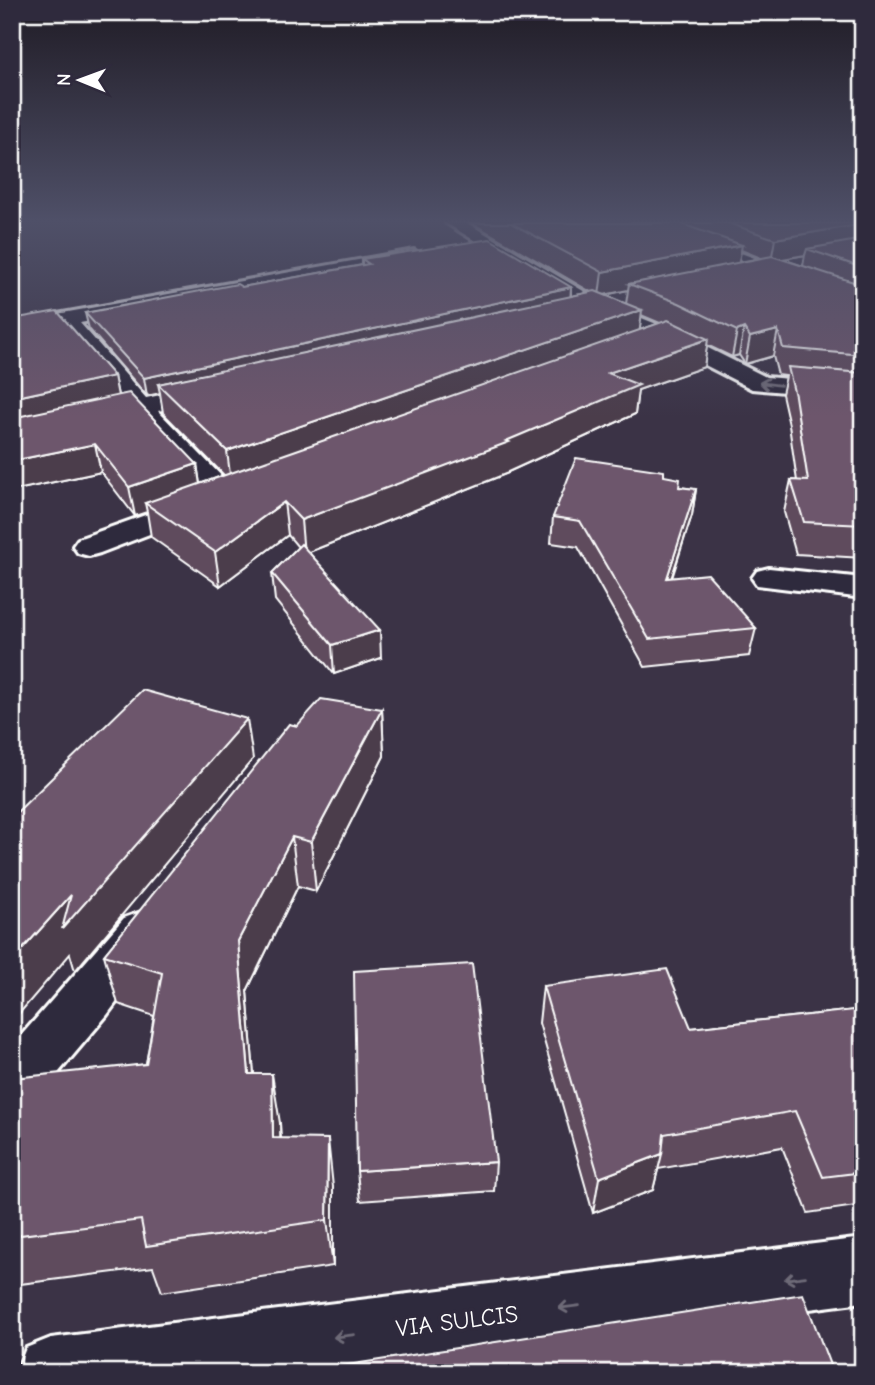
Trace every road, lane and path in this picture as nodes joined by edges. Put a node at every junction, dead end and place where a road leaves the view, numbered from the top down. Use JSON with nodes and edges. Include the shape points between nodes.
{"nodes":[{"id":1,"x":238,"y":288,"type":"edge"},
{"id":2,"x":565,"y":288,"type":"edge"},
{"id":3,"x":818,"y":288,"type":"edge"},
{"id":4,"x":633,"y":299,"type":"edge"},
{"id":5,"x":863,"y":304,"type":"edge"},
{"id":6,"x":597,"y":307,"type":"junction"},
{"id":7,"x":569,"y":313,"type":"edge"},
{"id":8,"x":666,"y":336,"type":"junction"},
{"id":9,"x":634,"y":348,"type":"edge"},
{"id":10,"x":233,"y":387,"type":"edge"},
{"id":11,"x":861,"y":399,"type":"edge"},
{"id":12,"x":140,"y":407,"type":"junction"},
{"id":13,"x":12,"y":436,"type":"edge"},
{"id":14,"x":89,"y":546,"type":"dead end"},
{"id":15,"x":769,"y":578,"type":"dead end"},
{"id":16,"x":863,"y":588,"type":"edge"},
{"id":17,"x":167,"y":900,"type":"edge"},
{"id":18,"x":12,"y":1086,"type":"edge"},
{"id":19,"x":863,"y":1270,"type":"edge"},
{"id":20,"x":51,"y":1373,"type":"edge"}],
"edges":[{"from":1,"to":12,"type":"street","via":[[65,319]]},
{"from":2,"to":6,"type":"street"},
{"from":3,"to":5,"type":"street"},
{"from":4,"to":6,"type":"street"},
{"from":6,"to":7,"type":"street"},
{"from":6,"to":8,"type":"street"},
{"from":8,"to":9,"type":"street"},
{"from":11,"to":8,"type":"street","one_way":true,"via":[[761,384]]},
{"from":10,"to":12,"type":"street"},
{"from":12,"to":13,"type":"street"},
{"from":12,"to":14,"type":"street","via":[[237,491]]},
{"from":15,"to":16,"type":"street"},
{"from":17,"to":18,"type":"street"},
{"from":19,"to":20,"type":"street","name":"VIA SULCIS","one_way":true}]}
